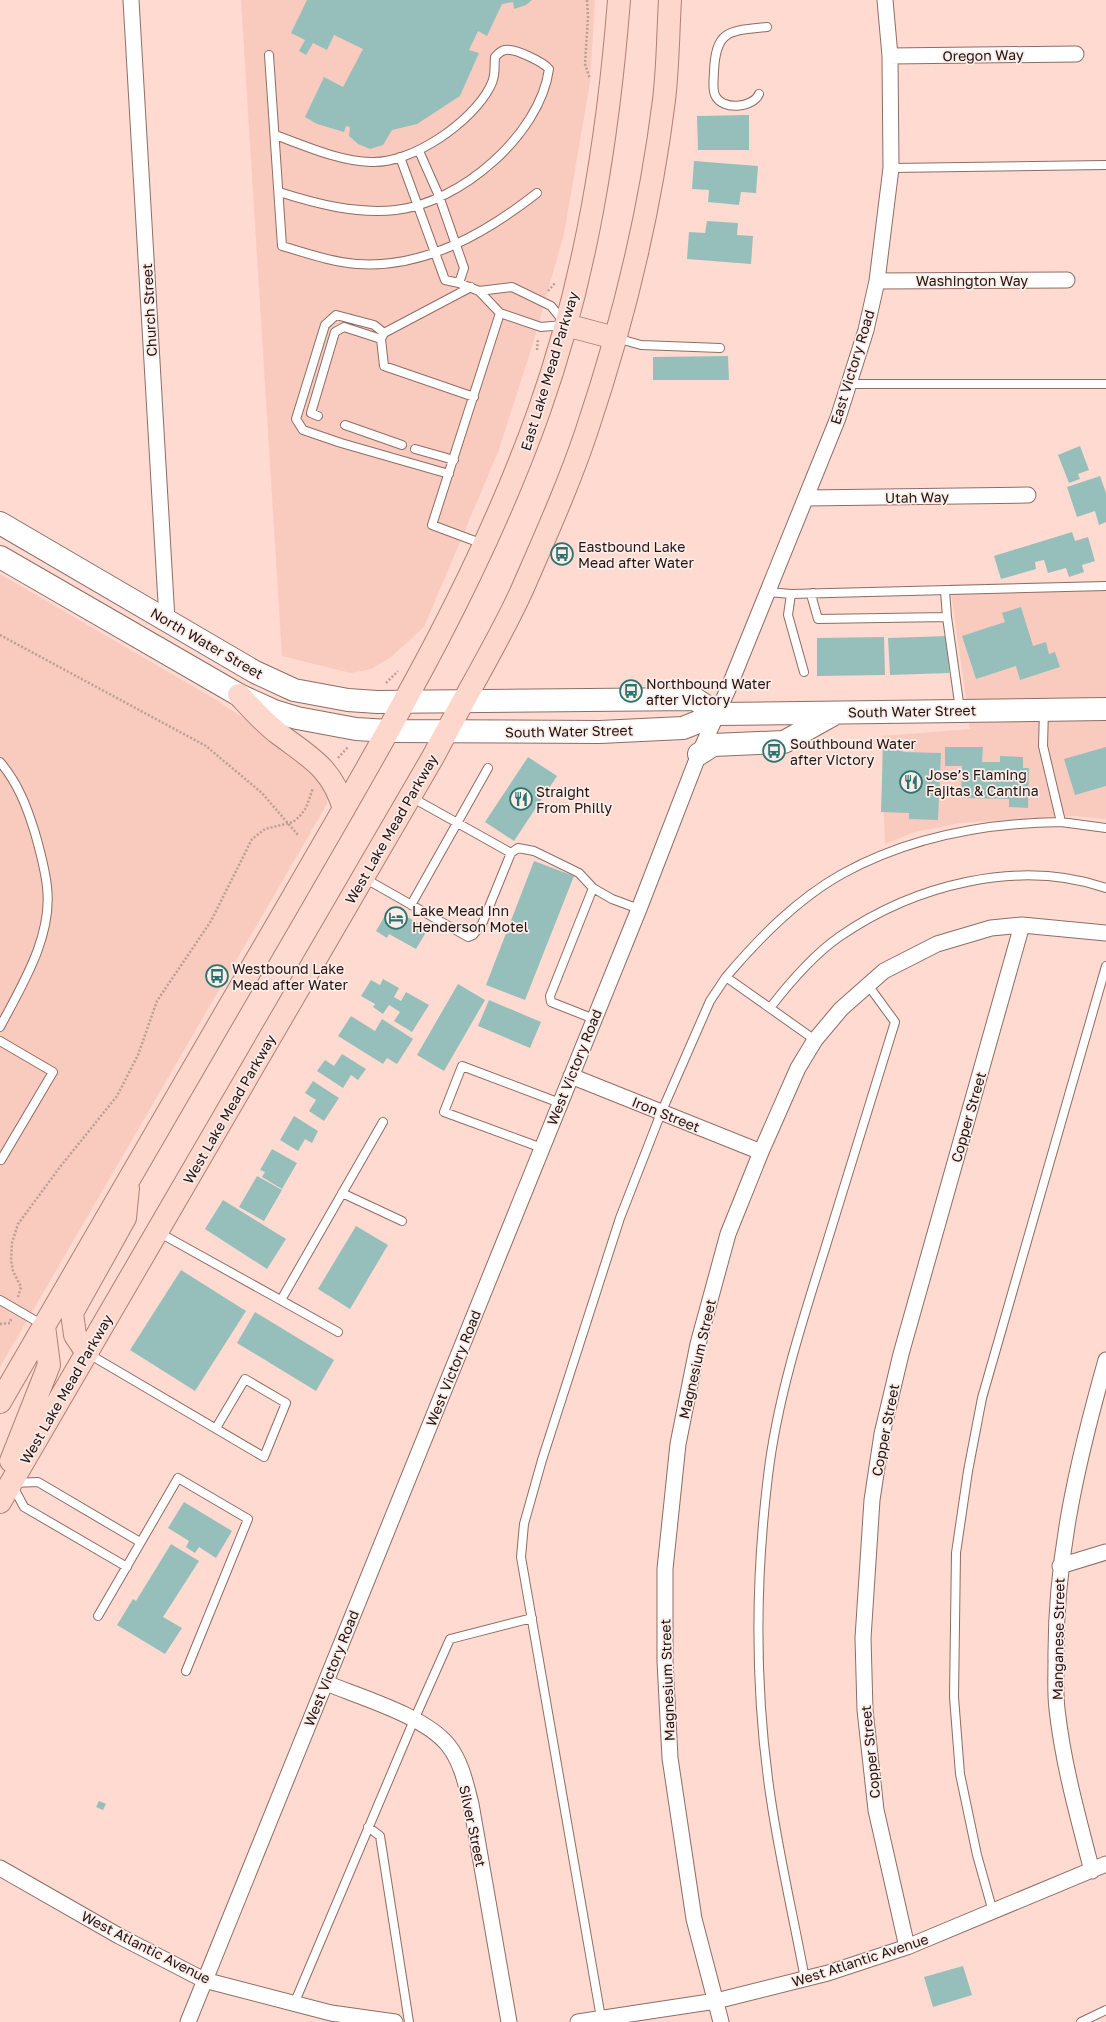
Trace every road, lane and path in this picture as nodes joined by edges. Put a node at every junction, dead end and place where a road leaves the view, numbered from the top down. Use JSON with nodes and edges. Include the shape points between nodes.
{"nodes":[{"id":1,"x":130,"y":0,"type":"edge"},
{"id":2,"x":619,"y":0,"type":"edge"},
{"id":3,"x":670,"y":0,"type":"edge"},
{"id":4,"x":885,"y":0,"type":"edge"},
{"id":5,"x":766,"y":27,"type":"dead end"},
{"id":6,"x":1076,"y":54,"type":"dead end"},
{"id":7,"x":268,"y":55,"type":"dead end"},
{"id":8,"x":890,"y":56,"type":"junction"},
{"id":9,"x":759,"y":94,"type":"dead end"},
{"id":10,"x":275,"y":135,"type":"junction"},
{"id":11,"x":419,"y":150,"type":"junction"},
{"id":12,"x":400,"y":157,"type":"junction"},
{"id":13,"x":1106,"y":165,"type":"edge"},
{"id":14,"x":891,"y":168,"type":"junction"},
{"id":15,"x":279,"y":192,"type":"junction"},
{"id":16,"x":537,"y":193,"type":"dead end"},
{"id":17,"x":439,"y":196,"type":"junction"},
{"id":18,"x":418,"y":204,"type":"junction"},
{"id":19,"x":456,"y":244,"type":"junction"},
{"id":20,"x":436,"y":252,"type":"junction"},
{"id":21,"x":1067,"y":280,"type":"dead end"},
{"id":22,"x":877,"y":281,"type":"junction"},
{"id":23,"x":459,"y":283,"type":"junction"},
{"id":24,"x":475,"y":289,"type":"junction"},
{"id":25,"x":500,"y":312,"type":"junction"},
{"id":26,"x":566,"y":325,"type":"junction"},
{"id":27,"x":383,"y":336,"type":"junction"},
{"id":28,"x":615,"y":338,"type":"junction"},
{"id":29,"x":720,"y":348,"type":"dead end"},
{"id":30,"x":849,"y":384,"type":"junction"},
{"id":31,"x":1106,"y":384,"type":"edge"},
{"id":32,"x":474,"y":397,"type":"junction"},
{"id":33,"x":318,"y":416,"type":"dead end"},
{"id":34,"x":345,"y":426,"type":"dead end"},
{"id":35,"x":402,"y":445,"type":"dead end"},
{"id":36,"x":415,"y":449,"type":"dead end"},
{"id":37,"x":454,"y":460,"type":"junction"},
{"id":38,"x":449,"y":474,"type":"junction"},
{"id":39,"x":1028,"y":495,"type":"dead end"},
{"id":40,"x":806,"y":498,"type":"junction"},
{"id":41,"x":0,"y":523,"type":"edge"},
{"id":42,"x":486,"y":545,"type":"junction"},
{"id":43,"x":0,"y":556,"type":"edge"},
{"id":44,"x":1106,"y":586,"type":"edge"},
{"id":45,"x":945,"y":591,"type":"junction"},
{"id":46,"x":768,"y":592,"type":"junction"},
{"id":47,"x":813,"y":593,"type":"junction"},
{"id":48,"x":791,"y":594,"type":"junction"},
{"id":49,"x":947,"y":617,"type":"junction"},
{"id":50,"x":167,"y":620,"type":"junction"},
{"id":51,"x":0,"y":635,"type":"edge"},
{"id":52,"x":804,"y":672,"type":"dead end"},
{"id":53,"x":239,"y":695,"type":"junction"},
{"id":54,"x":434,"y":701,"type":"joint"},
{"id":55,"x":1106,"y":708,"type":"edge"},
{"id":56,"x":1044,"y":709,"type":"junction"},
{"id":57,"x":960,"y":710,"type":"junction"},
{"id":58,"x":838,"y":712,"type":"junction"},
{"id":59,"x":718,"y":714,"type":"junction"},
{"id":60,"x":397,"y":716,"type":"junction"},
{"id":61,"x":455,"y":716,"type":"junction"},
{"id":62,"x":417,"y":731,"type":"joint"},
{"id":63,"x":699,"y":754,"type":"junction"},
{"id":64,"x":0,"y":762,"type":"edge"},
{"id":65,"x":488,"y":768,"type":"dead end"},
{"id":66,"x":410,"y":796,"type":"junction"},
{"id":67,"x":344,"y":810,"type":"junction"},
{"id":68,"x":1061,"y":822,"type":"junction"},
{"id":69,"x":456,"y":823,"type":"junction"},
{"id":70,"x":1105,"y":829,"type":"edge"},
{"id":71,"x":298,"y":835,"type":"dead end"},
{"id":72,"x":511,"y":853,"type":"junction"},
{"id":73,"x":363,"y":878,"type":"junction"},
{"id":74,"x":593,"y":888,"type":"junction"},
{"id":75,"x":1106,"y":888,"type":"edge"},
{"id":76,"x":411,"y":904,"type":"junction"},
{"id":77,"x":639,"y":909,"type":"junction"},
{"id":78,"x":1022,"y":926,"type":"junction"},
{"id":79,"x":1106,"y":933,"type":"edge"},
{"id":80,"x":1106,"y":966,"type":"edge"},
{"id":81,"x":726,"y":977,"type":"junction"},
{"id":82,"x":868,"y":985,"type":"junction"},
{"id":83,"x":770,"y":1008,"type":"junction"},
{"id":84,"x":594,"y":1019,"type":"junction"},
{"id":85,"x":0,"y":1026,"type":"edge"},
{"id":86,"x":815,"y":1040,"type":"junction"},
{"id":87,"x":0,"y":1041,"type":"edge"},
{"id":88,"x":571,"y":1076,"type":"junction"},
{"id":89,"x":560,"y":1103,"type":"junction"},
{"id":90,"x":661,"y":1113,"type":"junction"},
{"id":91,"x":383,"y":1122,"type":"dead end"},
{"id":92,"x":542,"y":1148,"type":"junction"},
{"id":93,"x":761,"y":1152,"type":"junction"},
{"id":94,"x":0,"y":1159,"type":"edge"},
{"id":95,"x":129,"y":1179,"type":"junction"},
{"id":96,"x":342,"y":1193,"type":"junction"},
{"id":97,"x":402,"y":1221,"type":"dead end"},
{"id":98,"x":157,"y":1232,"type":"junction"},
{"id":99,"x":0,"y":1300,"type":"edge"},
{"id":100,"x":281,"y":1300,"type":"junction"},
{"id":101,"x":44,"y":1326,"type":"junction"},
{"id":102,"x":338,"y":1332,"type":"dead end"},
{"id":103,"x":87,"y":1353,"type":"junction"},
{"id":104,"x":1106,"y":1360,"type":"edge"},
{"id":105,"x":0,"y":1402,"type":"edge"},
{"id":106,"x":216,"y":1428,"type":"junction"},
{"id":107,"x":6,"y":1486,"type":"edge"},
{"id":108,"x":0,"y":1502,"type":"edge"},
{"id":109,"x":140,"y":1542,"type":"junction"},
{"id":110,"x":1106,"y":1552,"type":"edge"},
{"id":111,"x":1060,"y":1566,"type":"junction"},
{"id":112,"x":127,"y":1567,"type":"junction"},
{"id":113,"x":98,"y":1616,"type":"dead end"},
{"id":114,"x":532,"y":1618,"type":"junction"},
{"id":115,"x":186,"y":1671,"type":"dead end"},
{"id":116,"x":326,"y":1683,"type":"junction"},
{"id":117,"x":414,"y":1720,"type":"junction"},
{"id":118,"x":368,"y":1827,"type":"junction"},
{"id":119,"x":1106,"y":1864,"type":"edge"},
{"id":120,"x":0,"y":1868,"type":"edge"},
{"id":121,"x":1092,"y":1871,"type":"junction"},
{"id":122,"x":993,"y":1912,"type":"junction"},
{"id":123,"x":907,"y":1947,"type":"junction"},
{"id":124,"x":805,"y":1979,"type":"junction"},
{"id":125,"x":204,"y":1980,"type":"junction"},
{"id":126,"x":716,"y":2001,"type":"junction"},
{"id":127,"x":294,"y":2004,"type":"junction"},
{"id":128,"x":1106,"y":2010,"type":"edge"},
{"id":129,"x":601,"y":2018,"type":"junction"},
{"id":130,"x":188,"y":2022,"type":"edge"},
{"id":131,"x":395,"y":2022,"type":"edge"},
{"id":132,"x":410,"y":2022,"type":"edge"},
{"id":133,"x":509,"y":2022,"type":"edge"},
{"id":134,"x":578,"y":2022,"type":"edge"},
{"id":135,"x":721,"y":2022,"type":"edge"},
{"id":136,"x":1081,"y":2022,"type":"edge"}],
"edges":[{"from":1,"to":50,"type":"street","name":"Church Street"},
{"from":2,"to":26,"type":"main road","name":"East Lake Mead Parkway","via":[[599,177]]},
{"from":3,"to":28,"type":"main road","via":[[664,100],[646,209]]},
{"from":4,"to":8,"type":"street","name":"East Victory Road"},
{"from":5,"to":9,"type":"lane","via":[[737,30],[719,43],[715,53],[714,87],[718,99],[727,104],[743,105],[753,102]]},
{"from":6,"to":8,"type":"street","name":"Oregon Way"},
{"from":7,"to":10,"type":"lane"},
{"from":8,"to":14,"type":"street","name":"East Victory Road"},
{"from":10,"to":12,"type":"lane","via":[[348,159],[373,162]]},
{"from":10,"to":15,"type":"lane"},
{"from":11,"to":12,"type":"lane"},
{"from":11,"to":17,"type":"lane"},
{"from":11,"to":17,"type":"lane","via":[[454,127],[478,104],[490,87],[496,71],[495,57],[499,52],[506,50],[540,61],[549,69],[548,79],[538,104],[502,153],[469,181]]},
{"from":12,"to":18,"type":"lane"},
{"from":13,"to":14,"type":"lane"},
{"from":14,"to":22,"type":"street","name":"East Victory Road"},
{"from":15,"to":18,"type":"lane","via":[[317,204],[352,210],[396,210]]},
{"from":15,"to":20,"type":"lane","via":[[282,246],[356,264],[387,264]]},
{"from":16,"to":19,"type":"lane","via":[[509,215]]},
{"from":17,"to":18,"type":"lane"},
{"from":17,"to":19,"type":"lane"},
{"from":18,"to":20,"type":"lane"},
{"from":19,"to":20,"type":"lane"},
{"from":19,"to":23,"type":"lane","via":[[464,268]]},
{"from":20,"to":23,"type":"lane","via":[[446,280]]},
{"from":21,"to":22,"type":"street","name":"Washington Way"},
{"from":22,"to":30,"type":"street","name":"East Victory Road","via":[[866,330]]},
{"from":23,"to":24,"type":"lane"},
{"from":24,"to":25,"type":"lane"},
{"from":24,"to":26,"type":"lane","via":[[512,287],[551,306]]},
{"from":24,"to":27,"type":"lane"},
{"from":25,"to":26,"type":"lane","via":[[541,327]]},
{"from":25,"to":32,"type":"lane"},
{"from":26,"to":28,"type":"main road"},
{"from":26,"to":42,"type":"main road","name":"East Lake Mead Parkway","via":[[540,408]]},
{"from":27,"to":32,"type":"lane","via":[[384,366]]},
{"from":27,"to":33,"type":"lane","via":[[344,327],[335,332],[311,413]]},
{"from":27,"to":38,"type":"lane","via":[[374,325],[336,315],[325,325],[296,419],[303,430]]},
{"from":28,"to":29,"type":"lane","via":[[641,345]]},
{"from":28,"to":61,"type":"main road","via":[[587,430],[563,494],[521,591]]},
{"from":30,"to":31,"type":"lane"},
{"from":30,"to":40,"type":"street","name":"East Victory Road"},
{"from":32,"to":37,"type":"lane"},
{"from":34,"to":35,"type":"lane"},
{"from":36,"to":37,"type":"lane"},
{"from":37,"to":38,"type":"lane"},
{"from":38,"to":42,"type":"lane","via":[[432,525]]},
{"from":39,"to":40,"type":"street","name":"Utah Way"},
{"from":40,"to":46,"type":"street","name":"East Victory Road"},
{"from":41,"to":50,"type":"main road","name":"North Water Street"},
{"from":42,"to":60,"type":"main road","name":"East Lake Mead Parkway"},
{"from":43,"to":53,"type":"main road","name":"North Water Street"},
{"from":44,"to":45,"type":"lane"},
{"from":45,"to":47,"type":"lane"},
{"from":45,"to":49,"type":"lane"},
{"from":46,"to":48,"type":"lane"},
{"from":46,"to":59,"type":"street","name":"East Victory Road"},
{"from":47,"to":48,"type":"lane"},
{"from":47,"to":49,"type":"lane","via":[[818,619]]},
{"from":48,"to":52,"type":"lane","via":[[788,615]]},
{"from":49,"to":57,"type":"lane"},
{"from":50,"to":60,"type":"main road","name":"North Water Street","via":[[255,672],[294,690],[348,700]]},
{"from":51,"to":71,"type":"path","via":[[206,746],[262,794]]},
{"from":53,"to":60,"type":"main road","name":"North Water Street","via":[[274,711],[298,718],[356,729]]},
{"from":53,"to":67,"type":"main road","via":[[264,721],[321,766],[338,790]]},
{"from":54,"to":60,"type":"main road","name":"North Water Street"},
{"from":54,"to":61,"type":"main road","name":"South Water Street"},
{"from":55,"to":56,"type":"main road","name":"South Water Street"},
{"from":56,"to":57,"type":"main road","name":"South Water Street"},
{"from":56,"to":68,"type":"lane","via":[[1043,746]]},
{"from":57,"to":58,"type":"main road","name":"South Water Street"},
{"from":58,"to":59,"type":"main road","name":"South Water Street"},
{"from":58,"to":63,"type":"main road","via":[[784,742],[713,745]]},
{"from":59,"to":61,"type":"main road","name":"South Water Street","via":[[683,728],[600,732]]},
{"from":59,"to":61,"type":"main road","name":"South Water Street","via":[[695,699]]},
{"from":59,"to":63,"type":"street","name":"West Victory Road"},
{"from":60,"to":62,"type":"main road","name":"North Water Street"},
{"from":60,"to":67,"type":"main road"},
{"from":61,"to":62,"type":"main road","name":"South Water Street"},
{"from":61,"to":66,"type":"main road","name":"West Lake Mead Parkway"},
{"from":63,"to":77,"type":"street","name":"West Victory Road"},
{"from":64,"to":85,"type":"lane","via":[[11,776],[28,809],[42,856],[48,888],[45,926],[33,964]]},
{"from":65,"to":69,"type":"lane"},
{"from":66,"to":69,"type":"lane"},
{"from":66,"to":73,"type":"main road","name":"West Lake Mead Parkway"},
{"from":67,"to":95,"type":"main road"},
{"from":68,"to":70,"type":"lane"},
{"from":68,"to":81,"type":"lane","via":[[1026,822],[953,833],[910,843],[879,856],[841,875],[807,898],[776,924]]},
{"from":69,"to":72,"type":"lane"},
{"from":69,"to":76,"type":"lane"},
{"from":72,"to":74,"type":"lane","via":[[518,848],[534,851],[579,873]]},
{"from":72,"to":76,"type":"lane","via":[[482,924],[473,935],[468,937]]},
{"from":73,"to":76,"type":"lane"},
{"from":73,"to":98,"type":"main road","name":"West Lake Mead Parkway"},
{"from":74,"to":77,"type":"lane","via":[[612,899]]},
{"from":74,"to":84,"type":"lane","via":[[550,996],[551,1002]]},
{"from":75,"to":83,"type":"lane","via":[[1084,881],[1032,875],[982,879],[909,899],[838,937],[810,961]]},
{"from":77,"to":84,"type":"street","name":"West Victory Road"},
{"from":78,"to":79,"type":"street","name":"Magnesium Street"},
{"from":78,"to":82,"type":"street","name":"Magnesium Street","via":[[991,928],[937,944],[884,971]]},
{"from":78,"to":123,"type":"street","name":"Copper Street","via":[[901,1354],[882,1434],[872,1500],[863,1638],[865,1710],[876,1810]]},
{"from":80,"to":122,"type":"lane","via":[[982,1398],[956,1553],[954,1697],[960,1774],[977,1855]]},
{"from":81,"to":83,"type":"lane"},
{"from":81,"to":90,"type":"lane","via":[[710,1001]]},
{"from":82,"to":86,"type":"street","name":"Magnesium Street","via":[[841,1009]]},
{"from":82,"to":124,"type":"lane","via":[[895,1022],[780,1402],[768,1475],[762,1558],[759,1644],[764,1737],[771,1800]]},
{"from":83,"to":86,"type":"lane"},
{"from":84,"to":88,"type":"street","name":"West Victory Road"},
{"from":86,"to":93,"type":"street","name":"Magnesium Street","via":[[798,1068]]},
{"from":87,"to":94,"type":"lane","via":[[53,1072]]},
{"from":88,"to":89,"type":"street","name":"West Victory Road"},
{"from":88,"to":90,"type":"street","name":"Iron Street"},
{"from":89,"to":92,"type":"street","name":"West Victory Road"},
{"from":89,"to":92,"type":"lane","via":[[462,1066],[444,1112]]},
{"from":90,"to":93,"type":"street","name":"Iron Street"},
{"from":90,"to":114,"type":"lane","via":[[620,1218],[524,1524],[521,1557]]},
{"from":91,"to":96,"type":"lane"},
{"from":92,"to":116,"type":"street","name":"West Victory Road"},
{"from":93,"to":126,"type":"street","name":"Magnesium Street","via":[[728,1234],[698,1344],[678,1444],[665,1569],[665,1661],[670,1758],[694,1919]]},
{"from":95,"to":101,"type":"main road"},
{"from":95,"to":103,"type":"main road","via":[[125,1218],[72,1313],[75,1335]]},
{"from":96,"to":97,"type":"lane"},
{"from":96,"to":100,"type":"lane"},
{"from":98,"to":100,"type":"lane"},
{"from":98,"to":103,"type":"main road","name":"West Lake Mead Parkway"},
{"from":99,"to":101,"type":"lane"},
{"from":100,"to":102,"type":"lane"},
{"from":101,"to":105,"type":"main road"},
{"from":101,"to":107,"type":"main road","via":[[49,1365]]},
{"from":103,"to":106,"type":"lane"},
{"from":103,"to":107,"type":"main road","name":"West Lake Mead Parkway"},
{"from":104,"to":111,"type":"street","name":"Manganese Street","via":[[1087,1428]]},
{"from":106,"to":106,"type":"lane","via":[[264,1457],[286,1403],[244,1379]]},
{"from":107,"to":108,"type":"main road","name":"West Lake Mead Parkway"},
{"from":107,"to":109,"type":"lane","via":[[38,1482]]},
{"from":107,"to":112,"type":"lane","via":[[24,1507]]},
{"from":109,"to":112,"type":"lane"},
{"from":109,"to":115,"type":"lane","via":[[178,1478],[248,1519]]},
{"from":110,"to":111,"type":"street"},
{"from":111,"to":121,"type":"street","name":"Manganese Street","via":[[1056,1623],[1056,1707],[1068,1780]]},
{"from":112,"to":113,"type":"lane"},
{"from":114,"to":117,"type":"lane","via":[[450,1639]]},
{"from":114,"to":129,"type":"lane"},
{"from":116,"to":117,"type":"street","name":"Silver Street"},
{"from":116,"to":125,"type":"street","name":"West Victory Road"},
{"from":117,"to":118,"type":"lane"},
{"from":117,"to":133,"type":"street","name":"Silver Street","via":[[438,1734],[448,1746],[462,1773],[471,1804]]},
{"from":118,"to":127,"type":"lane"},
{"from":118,"to":132,"type":"lane","via":[[380,1836]]},
{"from":119,"to":121,"type":"street","name":"West Atlantic Avenue"},
{"from":120,"to":125,"type":"street","name":"West Atlantic Avenue","via":[[119,1936]]},
{"from":121,"to":122,"type":"street","name":"West Atlantic Avenue"},
{"from":122,"to":123,"type":"street","name":"West Atlantic Avenue"},
{"from":123,"to":124,"type":"street","name":"West Atlantic Avenue"},
{"from":124,"to":126,"type":"street","name":"West Atlantic Avenue"},
{"from":125,"to":127,"type":"street","name":"West Atlantic Avenue"},
{"from":125,"to":130,"type":"street","name":"West Victory Road"},
{"from":126,"to":129,"type":"street","name":"West Atlantic Avenue"},
{"from":126,"to":135,"type":"street","name":"Magnesium Street"},
{"from":127,"to":131,"type":"street","name":"West Atlantic Avenue","via":[[331,2013]]},
{"from":128,"to":136,"type":"lane"},
{"from":129,"to":134,"type":"street","name":"West Atlantic Avenue"}]}
